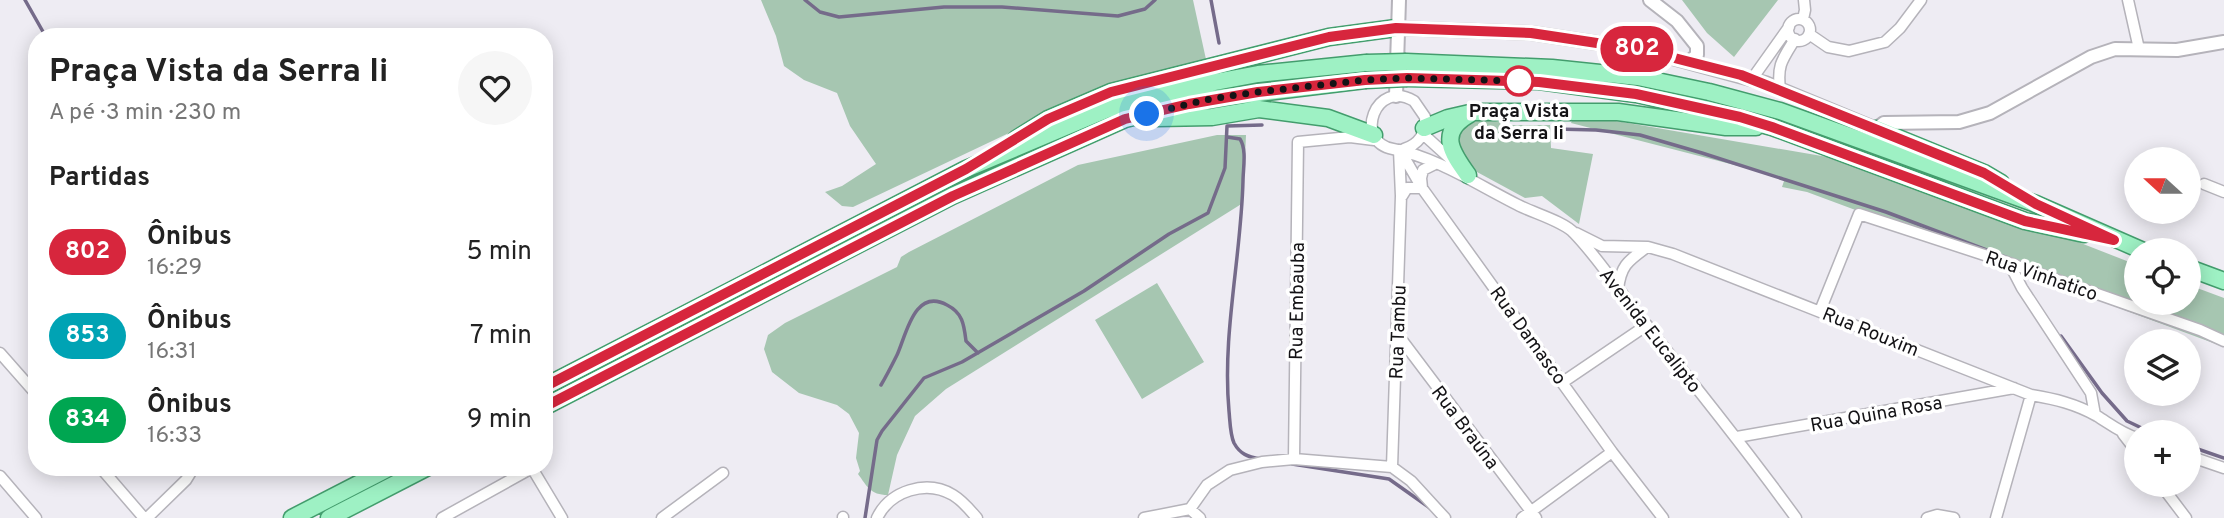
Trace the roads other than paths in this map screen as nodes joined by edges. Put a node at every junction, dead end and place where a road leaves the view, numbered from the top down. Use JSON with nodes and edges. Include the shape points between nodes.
{"nodes":[{"id":1,"x":1399,"y":0,"type":"edge"},
{"id":2,"x":1650,"y":0,"type":"edge"},
{"id":3,"x":1804,"y":0,"type":"edge"},
{"id":4,"x":1921,"y":0,"type":"edge"},
{"id":5,"x":2129,"y":0,"type":"edge"},
{"id":6,"x":1803,"y":19,"type":"junction"},
{"id":7,"x":1789,"y":27,"type":"junction"},
{"id":8,"x":1396,"y":28,"type":"junction"},
{"id":9,"x":1809,"y":34,"type":"junction"},
{"id":10,"x":1795,"y":39,"type":"junction"},
{"id":11,"x":2224,"y":42,"type":"edge"},
{"id":12,"x":2139,"y":50,"type":"junction"},
{"id":13,"x":1689,"y":62,"type":"junction"},
{"id":14,"x":1406,"y":70,"type":"junction"},
{"id":15,"x":1752,"y":79,"type":"junction"},
{"id":16,"x":1209,"y":83,"type":"junction"},
{"id":17,"x":1780,"y":89,"type":"junction"},
{"id":18,"x":1396,"y":96,"type":"junction"},
{"id":19,"x":1474,"y":112,"type":"junction"},
{"id":20,"x":1125,"y":119,"type":"junction"},
{"id":21,"x":1772,"y":127,"type":"junction"},
{"id":22,"x":1876,"y":129,"type":"junction"},
{"id":23,"x":1424,"y":131,"type":"junction"},
{"id":24,"x":1376,"y":138,"type":"junction"},
{"id":25,"x":1401,"y":150,"type":"junction"},
{"id":26,"x":1435,"y":164,"type":"junction"},
{"id":27,"x":1471,"y":178,"type":"junction"},
{"id":28,"x":2203,"y":184,"type":"dead end"},
{"id":29,"x":1422,"y":188,"type":"junction"},
{"id":30,"x":2224,"y":192,"type":"edge"},
{"id":31,"x":1401,"y":196,"type":"junction"},
{"id":32,"x":2036,"y":204,"type":"junction"},
{"id":33,"x":1573,"y":231,"type":"junction"},
{"id":34,"x":2114,"y":240,"type":"junction"},
{"id":35,"x":2124,"y":244,"type":"edge"},
{"id":36,"x":1648,"y":247,"type":"junction"},
{"id":37,"x":2009,"y":262,"type":"junction"},
{"id":38,"x":2201,"y":272,"type":"edge"},
{"id":39,"x":2224,"y":281,"type":"edge"},
{"id":40,"x":1618,"y":289,"type":"junction"},
{"id":41,"x":1820,"y":311,"type":"junction"},
{"id":42,"x":1647,"y":326,"type":"junction"},
{"id":43,"x":1398,"y":334,"type":"junction"},
{"id":44,"x":2224,"y":341,"type":"edge"},
{"id":45,"x":0,"y":353,"type":"edge"},
{"id":46,"x":1414,"y":359,"type":"junction"},
{"id":47,"x":1396,"y":365,"type":"junction"},
{"id":48,"x":553,"y":382,"type":"edge"},
{"id":49,"x":1563,"y":382,"type":"junction"},
{"id":50,"x":28,"y":385,"type":"edge"},
{"id":51,"x":2015,"y":388,"type":"junction"},
{"id":52,"x":2031,"y":395,"type":"junction"},
{"id":53,"x":553,"y":402,"type":"edge"},
{"id":54,"x":2095,"y":415,"type":"junction"},
{"id":55,"x":2123,"y":433,"type":"edge"},
{"id":56,"x":1737,"y":437,"type":"junction"},
{"id":57,"x":1612,"y":452,"type":"junction"},
{"id":58,"x":1294,"y":459,"type":"junction"},
{"id":59,"x":2201,"y":460,"type":"edge"},
{"id":60,"x":1392,"y":467,"type":"junction"},
{"id":61,"x":2224,"y":468,"type":"edge"},
{"id":62,"x":723,"y":472,"type":"dead end"},
{"id":63,"x":0,"y":476,"type":"edge"},
{"id":64,"x":108,"y":476,"type":"edge"},
{"id":65,"x":188,"y":476,"type":"edge"},
{"id":66,"x":374,"y":476,"type":"edge"},
{"id":67,"x":411,"y":476,"type":"edge"},
{"id":68,"x":518,"y":476,"type":"edge"},
{"id":69,"x":537,"y":476,"type":"edge"},
{"id":70,"x":2170,"y":497,"type":"edge"},
{"id":71,"x":1190,"y":509,"type":"junction"},
{"id":72,"x":880,"y":513,"type":"edge"},
{"id":73,"x":1530,"y":516,"type":"edge"},
{"id":74,"x":36,"y":518,"type":"edge"},
{"id":75,"x":145,"y":518,"type":"edge"},
{"id":76,"x":292,"y":518,"type":"edge"},
{"id":77,"x":329,"y":518,"type":"edge"},
{"id":78,"x":442,"y":518,"type":"edge"},
{"id":79,"x":562,"y":518,"type":"edge"},
{"id":80,"x":662,"y":518,"type":"edge"},
{"id":81,"x":976,"y":518,"type":"edge"},
{"id":82,"x":1144,"y":518,"type":"edge"},
{"id":83,"x":1200,"y":518,"type":"edge"},
{"id":84,"x":1445,"y":518,"type":"edge"},
{"id":85,"x":1663,"y":518,"type":"edge"},
{"id":86,"x":1796,"y":518,"type":"edge"},
{"id":87,"x":1927,"y":518,"type":"edge"},
{"id":88,"x":1954,"y":518,"type":"edge"},
{"id":89,"x":1996,"y":518,"type":"edge"},
{"id":90,"x":2186,"y":518,"type":"edge"}],
"edges":[{"from":1,"to":8,"type":"street"},
{"from":2,"to":13,"type":"street","via":[[1677,21],[1697,46],[1697,55]]},
{"from":3,"to":6,"type":"street"},
{"from":4,"to":9,"type":"street","via":[[1885,41],[1849,51],[1828,47]]},
{"from":5,"to":12,"type":"street"},
{"from":6,"to":7,"type":"street"},
{"from":6,"to":9,"type":"street"},
{"from":7,"to":10,"type":"street"},
{"from":7,"to":15,"type":"street"},
{"from":8,"to":13,"type":"street","via":[[1531,33]]},
{"from":8,"to":16,"type":"main road","via":[[1329,37],[1256,56]]},
{"from":8,"to":18,"type":"street"},
{"from":9,"to":10,"type":"street"},
{"from":10,"to":17,"type":"street","via":[[1778,71]]},
{"from":11,"to":12,"type":"street","via":[[2177,50]]},
{"from":12,"to":22,"type":"street","via":[[2115,49],[2091,57],[1990,113],[1959,122],[1884,123]]},
{"from":13,"to":15,"type":"street"},
{"from":14,"to":16,"type":"main road","bridge":true,"via":[[1366,63]]},
{"from":14,"to":16,"type":"main road","bridge":true,"via":[[1365,80],[1258,92]]},
{"from":14,"to":21,"type":"main road","via":[[1636,94]]},
{"from":14,"to":32,"type":"main road","via":[[1564,69],[1637,77],[1709,92],[1780,111]]},
{"from":15,"to":17,"type":"street"},
{"from":16,"to":20,"type":"main road"},
{"from":16,"to":48,"type":"main road","via":[[1108,109],[966,169]]},
{"from":17,"to":22,"type":"street"},
{"from":18,"to":23,"type":"street","via":[[1419,106]]},
{"from":18,"to":24,"type":"street","via":[[1375,110],[1371,122]]},
{"from":19,"to":21,"type":"main road","via":[[1618,112],[1726,127]]},
{"from":19,"to":23,"type":"main road","via":[[1448,117]]},
{"from":19,"to":27,"type":"main road","via":[[1461,119],[1450,141],[1452,153]]},
{"from":20,"to":24,"type":"main road","via":[[1212,117],[1259,109],[1328,118]]},
{"from":20,"to":53,"type":"main road","via":[[953,196]]},
{"from":21,"to":34,"type":"main road","via":[[2025,221]]},
{"from":22,"to":32,"type":"main road","via":[[1984,173]]},
{"from":23,"to":25,"type":"street","via":[[1413,146]]},
{"from":23,"to":27,"type":"street","name":"Avenida Eucalipto"},
{"from":24,"to":25,"type":"street","via":[[1388,148]]},
{"from":24,"to":58,"type":"street","name":"Rua Embauba","via":[[1298,142]]},
{"from":25,"to":26,"type":"street","name":"Avenida Eucalipto"},
{"from":25,"to":29,"type":"street","name":"Rua Damasco"},
{"from":25,"to":31,"type":"street","name":"Rua Tambu"},
{"from":26,"to":27,"type":"street","name":"Avenida Eucalipto"},
{"from":26,"to":29,"type":"street","via":[[1423,170]]},
{"from":27,"to":33,"type":"street","name":"Avenida Eucalipto"},
{"from":28,"to":30,"type":"street"},
{"from":29,"to":31,"type":"street","via":[[1407,188]]},
{"from":29,"to":49,"type":"street","name":"Rua Damasco"},
{"from":31,"to":43,"type":"street","name":"Rua Tambu"},
{"from":32,"to":34,"type":"main road"},
{"from":33,"to":36,"type":"street","name":"Rua Rouxim","via":[[1602,246]]},
{"from":33,"to":40,"type":"street","name":"Avenida Eucalipto"},
{"from":34,"to":35,"type":"main road"},
{"from":36,"to":40,"type":"street","via":[[1620,272]]},
{"from":36,"to":41,"type":"street","name":"Rua Rouxim"},
{"from":37,"to":41,"type":"street","name":"Rua Vinhatico","via":[[1859,214]]},
{"from":37,"to":44,"type":"street","name":"Rua Vinhatico"},
{"from":37,"to":54,"type":"street","via":[[2091,393]]},
{"from":38,"to":39,"type":"main road"},
{"from":40,"to":42,"type":"street","name":"Avenida Eucalipto"},
{"from":41,"to":51,"type":"street","name":"Rua Rouxim"},
{"from":42,"to":49,"type":"street"},
{"from":42,"to":56,"type":"street","name":"Avenida Eucalipto"},
{"from":43,"to":46,"type":"street","name":"Rua Braúna"},
{"from":43,"to":47,"type":"street","name":"Rua Tambu"},
{"from":45,"to":50,"type":"street"},
{"from":46,"to":47,"type":"street"},
{"from":46,"to":73,"type":"street","name":"Rua Braúna"},
{"from":47,"to":60,"type":"street","name":"Rua Tambu"},
{"from":49,"to":57,"type":"street","name":"Rua Damasco"},
{"from":51,"to":52,"type":"street","name":"Rua Rouxim"},
{"from":51,"to":56,"type":"street","name":"Rua Quina Rosa"},
{"from":52,"to":54,"type":"street","name":"Rua Rouxim","via":[[2062,400]]},
{"from":52,"to":89,"type":"street"},
{"from":54,"to":55,"type":"street","name":"Rua Rouxim"},
{"from":56,"to":86,"type":"street","name":"Avenida Eucalipto"},
{"from":57,"to":73,"type":"street"},
{"from":57,"to":85,"type":"street","name":"Rua Damasco"},
{"from":58,"to":60,"type":"street"},
{"from":58,"to":71,"type":"street","via":[[1230,470],[1207,485]]},
{"from":59,"to":61,"type":"street"},
{"from":60,"to":84,"type":"street"},
{"from":62,"to":80,"type":"street"},
{"from":63,"to":74,"type":"street"},
{"from":64,"to":75,"type":"street"},
{"from":65,"to":75,"type":"street"},
{"from":66,"to":76,"type":"main road"},
{"from":67,"to":77,"type":"main road"},
{"from":68,"to":78,"type":"street"},
{"from":69,"to":79,"type":"street"},
{"from":70,"to":90,"type":"street"},
{"from":71,"to":82,"type":"street"},
{"from":71,"to":83,"type":"street"},
{"from":72,"to":81,"type":"street","via":[[893,497],[912,489],[931,489],[951,493]]},
{"from":87,"to":88,"type":"street"}]}
